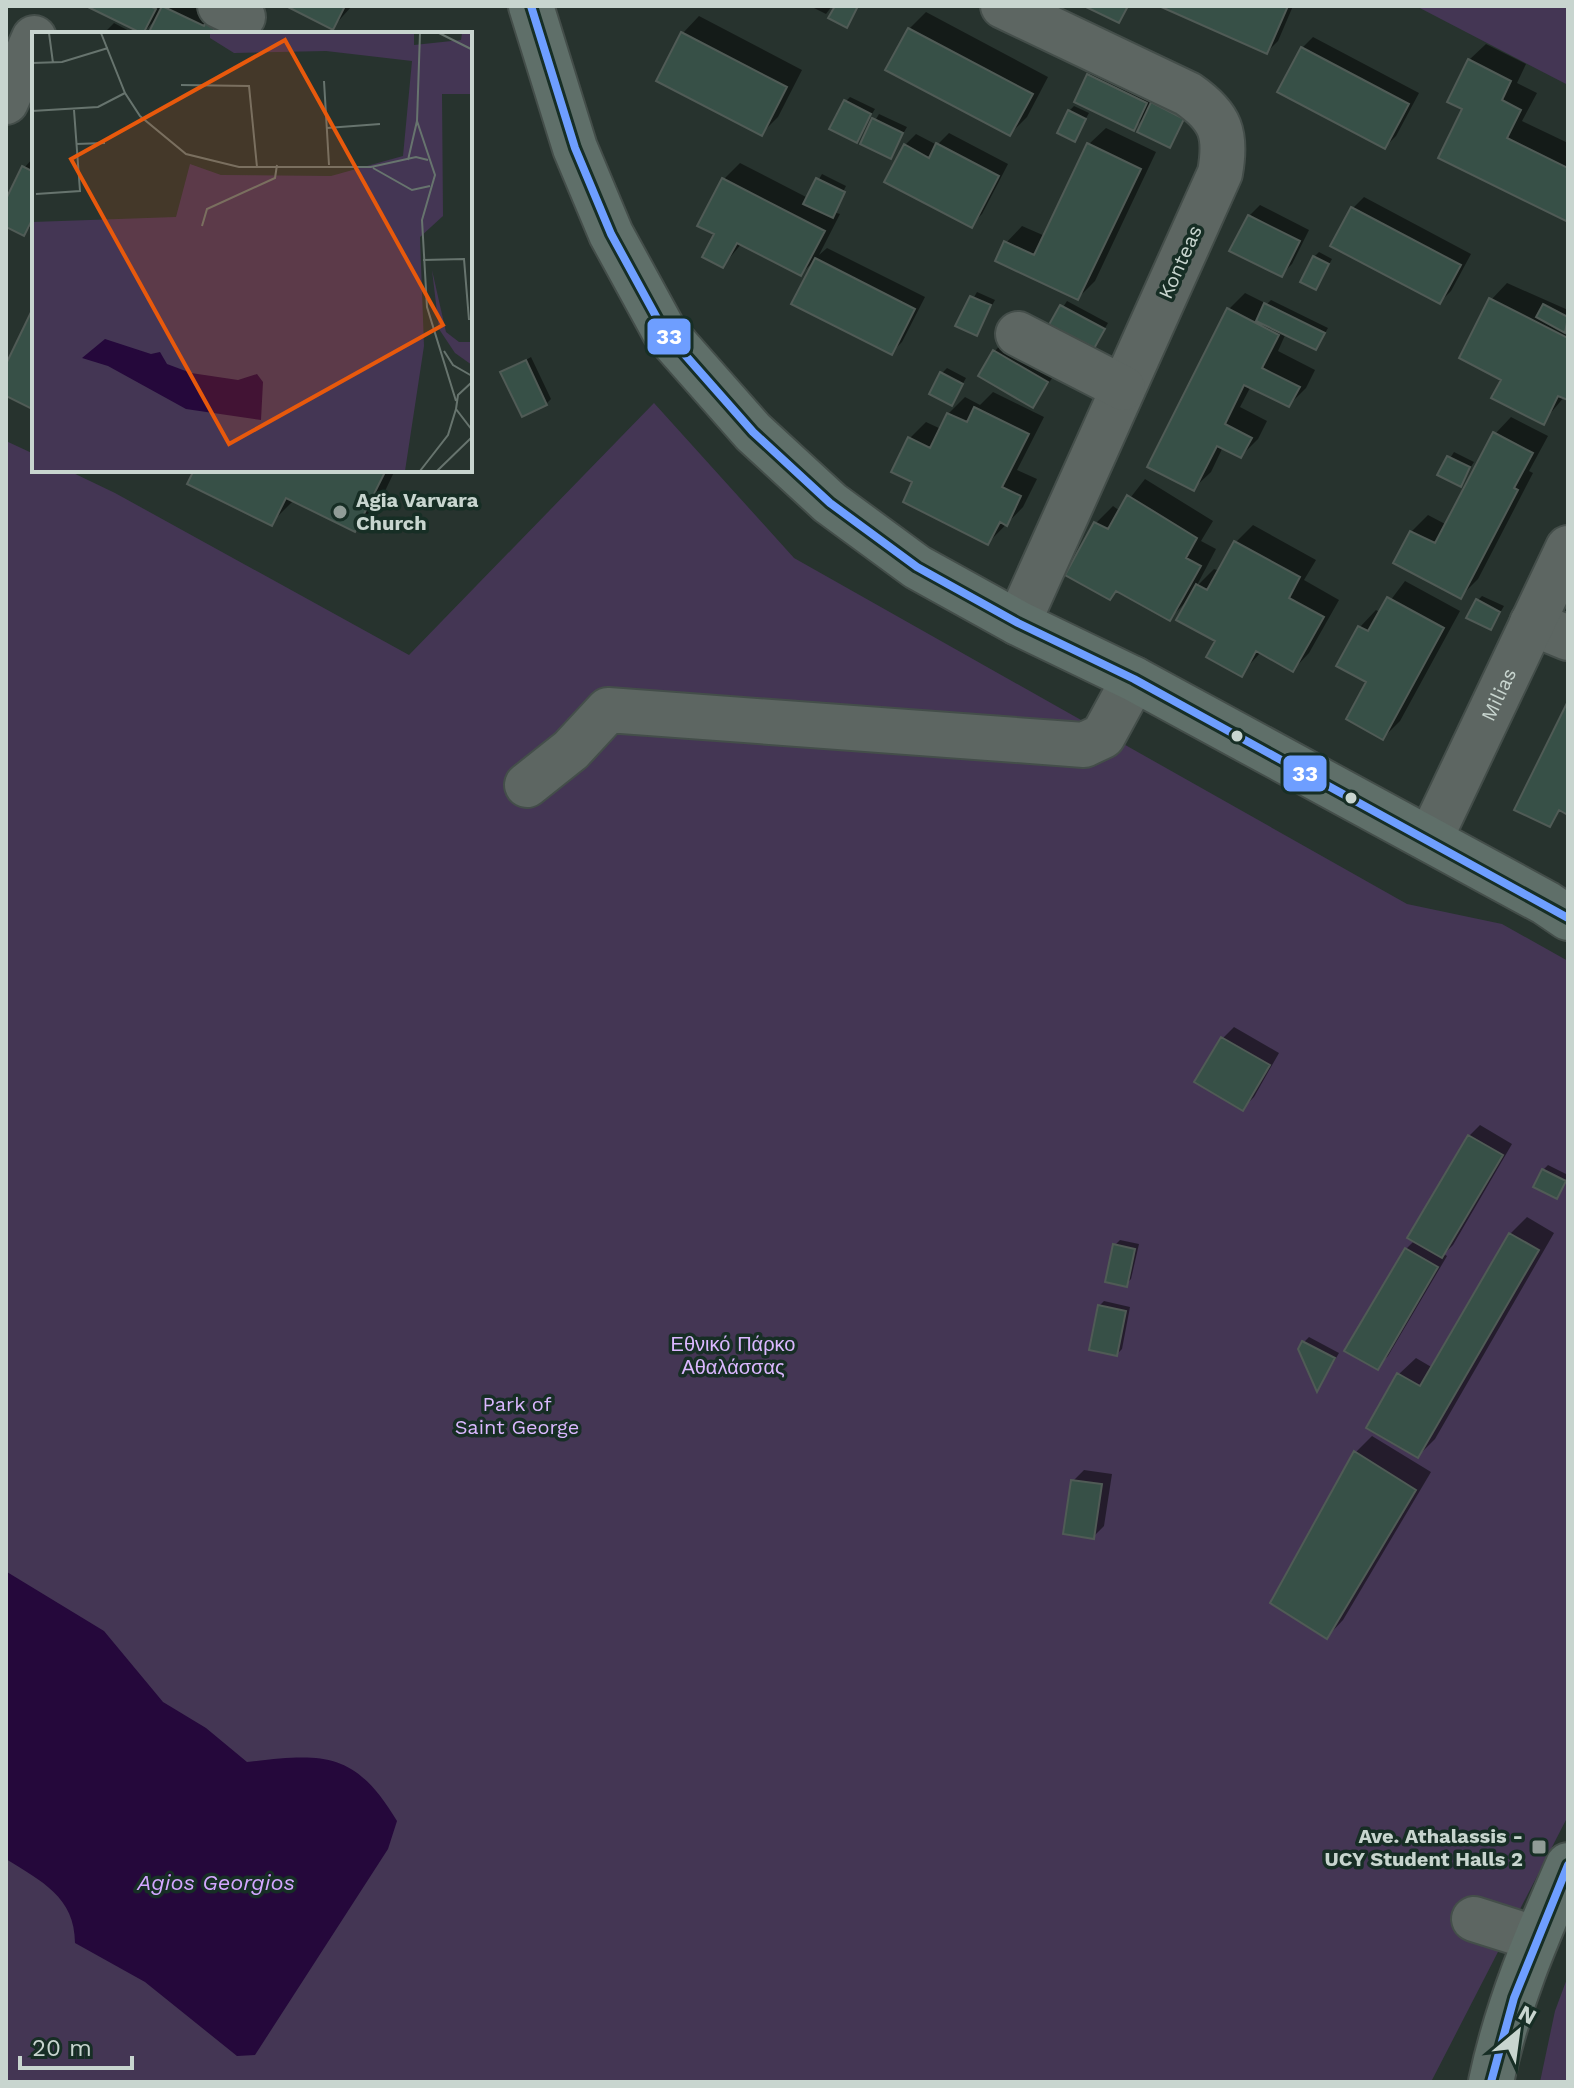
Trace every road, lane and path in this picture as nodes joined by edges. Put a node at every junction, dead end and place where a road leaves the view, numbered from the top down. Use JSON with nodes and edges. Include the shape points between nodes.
{"nodes":[{"id":1,"x":48,"y":6,"type":"edge"},
{"id":2,"x":531,"y":6,"type":"edge"},
{"id":3,"x":1003,"y":6,"type":"edge"},
{"id":4,"x":37,"y":32,"type":"edge"},
{"id":5,"x":32,"y":43,"type":"edge"},
{"id":6,"x":6,"y":102,"type":"edge"},
{"id":7,"x":1018,"y":334,"type":"dead end"},
{"id":8,"x":1123,"y":388,"type":"junction"},
{"id":9,"x":1568,"y":548,"type":"edge"},
{"id":10,"x":1018,"y":623,"type":"junction"},
{"id":11,"x":1550,"y":631,"type":"edge"},
{"id":12,"x":1134,"y":679,"type":"junction"},
{"id":13,"x":527,"y":785,"type":"dead end"},
{"id":14,"x":1430,"y":839,"type":"junction"},
{"id":15,"x":1568,"y":918,"type":"edge"},
{"id":16,"x":1568,"y":1865,"type":"edge"},
{"id":17,"x":1474,"y":1919,"type":"dead end"},
{"id":18,"x":1534,"y":1938,"type":"junction"},
{"id":19,"x":1491,"y":2082,"type":"edge"}],
"edges":[{"from":1,"to":4,"type":"street"},
{"from":2,"to":10,"type":"main road","via":[[575,148],[664,331],[753,432],[830,503],[917,567]]},
{"from":3,"to":8,"type":"street","name":"Konteas","via":[[1188,94],[1212,111],[1225,144],[1220,173]]},
{"from":5,"to":6,"type":"street"},
{"from":7,"to":8,"type":"street"},
{"from":8,"to":10,"type":"street","name":"Konteas"},
{"from":9,"to":11,"type":"street","name":"Milias"},
{"from":10,"to":12,"type":"main road"},
{"from":11,"to":14,"type":"street","name":"Milias"},
{"from":12,"to":13,"type":"street","via":[[1103,736],[1084,745],[608,710],[571,750]]},
{"from":12,"to":14,"type":"main road"},
{"from":14,"to":15,"type":"main road"},
{"from":16,"to":18,"type":"main road"},
{"from":17,"to":18,"type":"street"},
{"from":18,"to":19,"type":"main road"}]}
